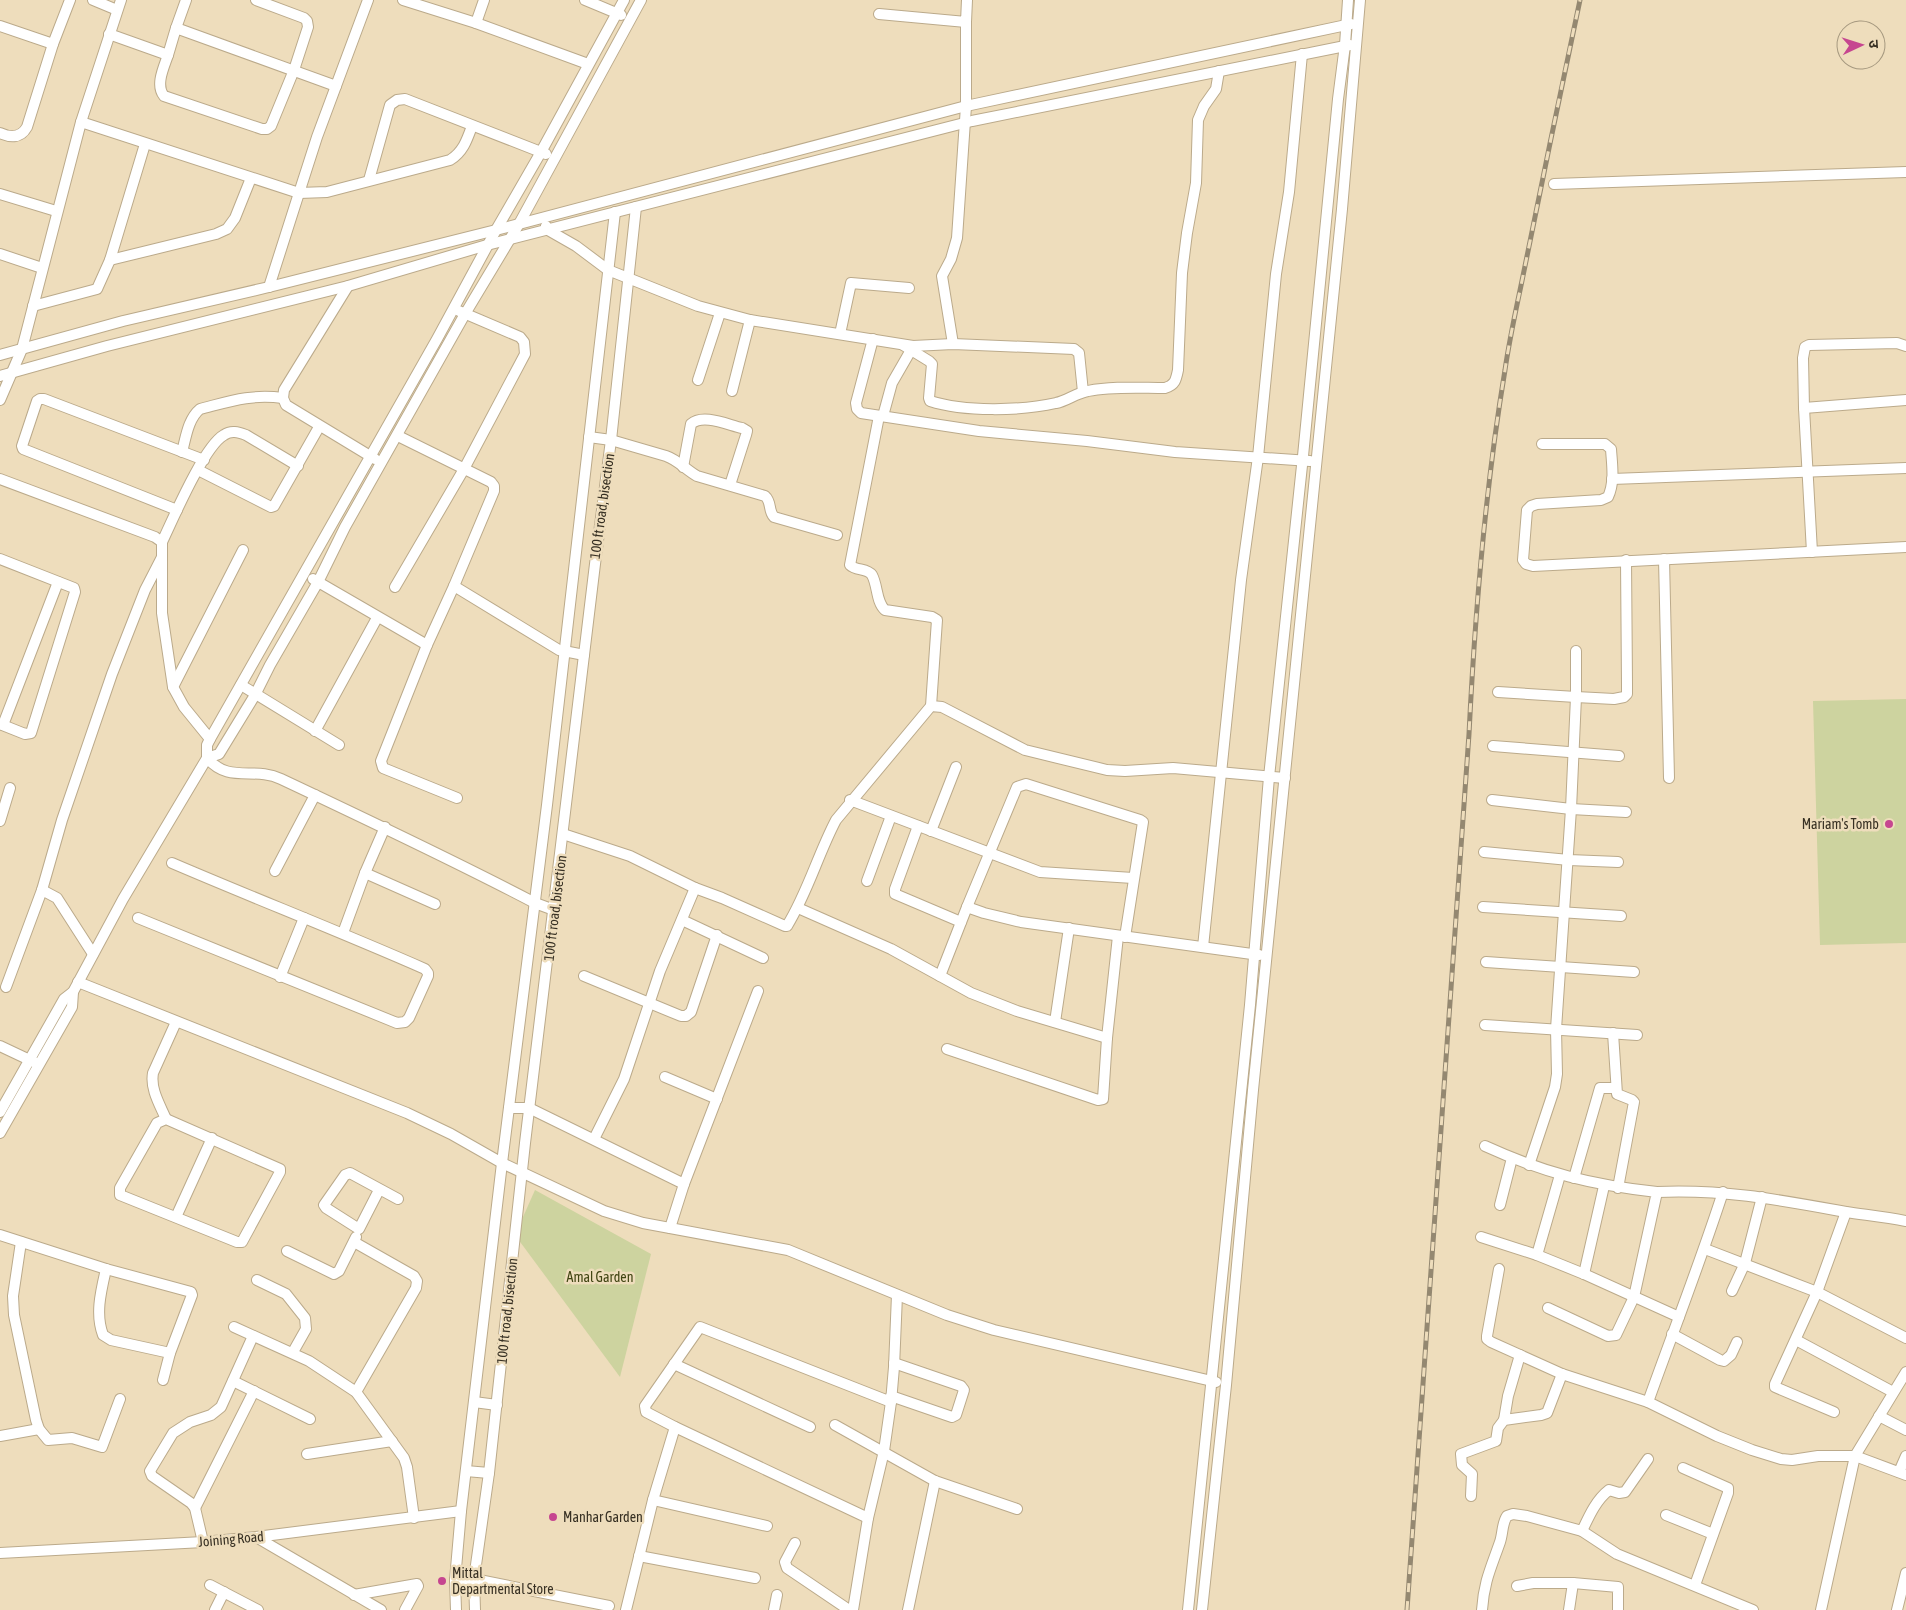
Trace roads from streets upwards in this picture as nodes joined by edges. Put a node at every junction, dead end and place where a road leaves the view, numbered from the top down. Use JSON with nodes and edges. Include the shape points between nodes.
{"nodes":[{"id":1,"x":70,"y":0,"type":"edge"},
{"id":2,"x":93,"y":0,"type":"edge"},
{"id":3,"x":186,"y":0,"type":"edge"},
{"id":4,"x":256,"y":0,"type":"edge"},
{"id":5,"x":368,"y":0,"type":"edge"},
{"id":6,"x":403,"y":0,"type":"edge"},
{"id":7,"x":484,"y":0,"type":"edge"},
{"id":8,"x":585,"y":0,"type":"edge"},
{"id":9,"x":624,"y":0,"type":"edge"},
{"id":10,"x":641,"y":0,"type":"edge"},
{"id":11,"x":967,"y":0,"type":"edge"},
{"id":12,"x":1348,"y":0,"type":"edge"},
{"id":13,"x":1360,"y":0,"type":"edge"},
{"id":14,"x":428,"y":4,"type":"edge"},
{"id":15,"x":119,"y":5,"type":"edge"},
{"id":16,"x":616,"y":13,"type":"junction"},
{"id":17,"x":878,"y":14,"type":"dead end"},
{"id":18,"x":630,"y":20,"type":"junction"},
{"id":19,"x":966,"y":22,"type":"junction"},
{"id":20,"x":476,"y":23,"type":"junction"},
{"id":21,"x":1358,"y":23,"type":"junction"},
{"id":22,"x":1346,"y":24,"type":"junction"},
{"id":23,"x":0,"y":26,"type":"edge"},
{"id":24,"x":176,"y":28,"type":"junction"},
{"id":25,"x":109,"y":34,"type":"junction"},
{"id":26,"x":53,"y":44,"type":"junction"},
{"id":27,"x":1356,"y":44,"type":"junction"},
{"id":28,"x":1345,"y":45,"type":"junction"},
{"id":29,"x":1302,"y":54,"type":"junction"},
{"id":30,"x":168,"y":55,"type":"junction"},
{"id":31,"x":588,"y":64,"type":"junction"},
{"id":32,"x":294,"y":70,"type":"junction"},
{"id":33,"x":1219,"y":70,"type":"junction"},
{"id":34,"x":336,"y":86,"type":"junction"},
{"id":35,"x":966,"y":106,"type":"junction"},
{"id":36,"x":81,"y":122,"type":"junction"},
{"id":37,"x":964,"y":124,"type":"junction"},
{"id":38,"x":472,"y":126,"type":"junction"},
{"id":39,"x":0,"y":133,"type":"edge"},
{"id":40,"x":145,"y":144,"type":"junction"},
{"id":41,"x":542,"y":152,"type":"junction"},
{"id":42,"x":555,"y":158,"type":"junction"},
{"id":43,"x":1906,"y":172,"type":"edge"},
{"id":44,"x":251,"y":178,"type":"junction"},
{"id":45,"x":368,"y":180,"type":"junction"},
{"id":46,"x":1554,"y":184,"type":"dead end"},
{"id":47,"x":299,"y":193,"type":"junction"},
{"id":48,"x":0,"y":194,"type":"edge"},
{"id":49,"x":636,"y":207,"type":"junction"},
{"id":50,"x":56,"y":211,"type":"junction"},
{"id":51,"x":615,"y":212,"type":"junction"},
{"id":52,"x":543,"y":217,"type":"junction"},
{"id":53,"x":519,"y":224,"type":"junction"},
{"id":54,"x":496,"y":230,"type":"junction"},
{"id":55,"x":548,"y":230,"type":"junction"},
{"id":56,"x":510,"y":240,"type":"junction"},
{"id":57,"x":487,"y":245,"type":"junction"},
{"id":58,"x":0,"y":254,"type":"edge"},
{"id":59,"x":110,"y":260,"type":"junction"},
{"id":60,"x":42,"y":268,"type":"junction"},
{"id":61,"x":608,"y":270,"type":"junction"},
{"id":62,"x":630,"y":277,"type":"junction"},
{"id":63,"x":348,"y":286,"type":"junction"},
{"id":64,"x":269,"y":287,"type":"junction"},
{"id":65,"x":909,"y":288,"type":"dead end"},
{"id":66,"x":32,"y":306,"type":"junction"},
{"id":67,"x":453,"y":308,"type":"junction"},
{"id":68,"x":720,"y":313,"type":"junction"},
{"id":69,"x":465,"y":314,"type":"junction"},
{"id":70,"x":750,"y":320,"type":"junction"},
{"id":71,"x":840,"y":334,"type":"junction"},
{"id":72,"x":873,"y":340,"type":"junction"},
{"id":73,"x":953,"y":344,"type":"junction"},
{"id":74,"x":1906,"y":346,"type":"edge"},
{"id":75,"x":907,"y":348,"type":"junction"},
{"id":76,"x":22,"y":349,"type":"junction"},
{"id":77,"x":0,"y":355,"type":"edge"},
{"id":78,"x":11,"y":373,"type":"junction"},
{"id":79,"x":0,"y":376,"type":"edge"},
{"id":80,"x":698,"y":380,"type":"dead end"},
{"id":81,"x":732,"y":390,"type":"dead end"},
{"id":82,"x":1083,"y":392,"type":"junction"},
{"id":83,"x":283,"y":398,"type":"junction"},
{"id":84,"x":0,"y":400,"type":"edge"},
{"id":85,"x":1906,"y":400,"type":"edge"},
{"id":86,"x":1804,"y":408,"type":"junction"},
{"id":87,"x":881,"y":416,"type":"junction"},
{"id":88,"x":319,"y":427,"type":"junction"},
{"id":89,"x":398,"y":436,"type":"junction"},
{"id":90,"x":589,"y":437,"type":"junction"},
{"id":91,"x":611,"y":440,"type":"junction"},
{"id":92,"x":1542,"y":444,"type":"dead end"},
{"id":93,"x":182,"y":452,"type":"junction"},
{"id":94,"x":369,"y":456,"type":"junction"},
{"id":95,"x":1258,"y":458,"type":"junction"},
{"id":96,"x":204,"y":460,"type":"junction"},
{"id":97,"x":1303,"y":460,"type":"junction"},
{"id":98,"x":1316,"y":461,"type":"junction"},
{"id":99,"x":382,"y":462,"type":"junction"},
{"id":100,"x":298,"y":466,"type":"junction"},
{"id":101,"x":683,"y":467,"type":"junction"},
{"id":102,"x":1906,"y":468,"type":"edge"},
{"id":103,"x":464,"y":469,"type":"junction"},
{"id":104,"x":198,"y":470,"type":"junction"},
{"id":105,"x":1808,"y":472,"type":"junction"},
{"id":106,"x":0,"y":478,"type":"edge"},
{"id":107,"x":1612,"y":479,"type":"junction"},
{"id":108,"x":730,"y":485,"type":"junction"},
{"id":109,"x":177,"y":510,"type":"junction"},
{"id":110,"x":837,"y":535,"type":"dead end"},
{"id":111,"x":162,"y":542,"type":"junction"},
{"id":112,"x":1906,"y":546,"type":"edge"},
{"id":113,"x":243,"y":550,"type":"dead end"},
{"id":114,"x":1812,"y":552,"type":"junction"},
{"id":115,"x":162,"y":556,"type":"junction"},
{"id":116,"x":1664,"y":558,"type":"junction"},
{"id":117,"x":0,"y":560,"type":"edge"},
{"id":118,"x":1626,"y":560,"type":"junction"},
{"id":119,"x":305,"y":574,"type":"junction"},
{"id":120,"x":58,"y":582,"type":"junction"},
{"id":121,"x":318,"y":582,"type":"junction"},
{"id":122,"x":454,"y":586,"type":"junction"},
{"id":123,"x":395,"y":587,"type":"dead end"},
{"id":124,"x":378,"y":618,"type":"junction"},
{"id":125,"x":427,"y":645,"type":"junction"},
{"id":126,"x":1576,"y":651,"type":"dead end"},
{"id":127,"x":564,"y":652,"type":"junction"},
{"id":128,"x":584,"y":655,"type":"junction"},
{"id":129,"x":240,"y":685,"type":"junction"},
{"id":130,"x":173,"y":687,"type":"junction"},
{"id":131,"x":1498,"y":692,"type":"dead end"},
{"id":132,"x":255,"y":695,"type":"junction"},
{"id":133,"x":1576,"y":698,"type":"junction"},
{"id":134,"x":931,"y":706,"type":"junction"},
{"id":135,"x":1,"y":724,"type":"edge"},
{"id":136,"x":315,"y":731,"type":"junction"},
{"id":137,"x":210,"y":739,"type":"junction"},
{"id":138,"x":339,"y":745,"type":"dead end"},
{"id":139,"x":1493,"y":746,"type":"dead end"},
{"id":140,"x":1573,"y":751,"type":"junction"},
{"id":141,"x":1619,"y":756,"type":"dead end"},
{"id":142,"x":207,"y":758,"type":"junction"},
{"id":143,"x":956,"y":767,"type":"dead end"},
{"id":144,"x":1220,"y":772,"type":"junction"},
{"id":145,"x":1269,"y":776,"type":"junction"},
{"id":146,"x":1284,"y":778,"type":"junction"},
{"id":147,"x":1669,"y":778,"type":"dead end"},
{"id":148,"x":10,"y":788,"type":"dead end"},
{"id":149,"x":315,"y":795,"type":"junction"},
{"id":150,"x":457,"y":798,"type":"dead end"},
{"id":151,"x":850,"y":800,"type":"junction"},
{"id":152,"x":1492,"y":800,"type":"dead end"},
{"id":153,"x":1571,"y":809,"type":"junction"},
{"id":154,"x":1626,"y":812,"type":"dead end"},
{"id":155,"x":891,"y":816,"type":"junction"},
{"id":156,"x":0,"y":821,"type":"edge"},
{"id":157,"x":918,"y":826,"type":"junction"},
{"id":158,"x":385,"y":827,"type":"junction"},
{"id":159,"x":931,"y":831,"type":"junction"},
{"id":160,"x":563,"y":834,"type":"junction"},
{"id":161,"x":989,"y":852,"type":"junction"},
{"id":162,"x":1484,"y":852,"type":"dead end"},
{"id":163,"x":1569,"y":860,"type":"junction"},
{"id":164,"x":1618,"y":862,"type":"dead end"},
{"id":165,"x":172,"y":863,"type":"dead end"},
{"id":166,"x":275,"y":871,"type":"dead end"},
{"id":167,"x":365,"y":874,"type":"junction"},
{"id":168,"x":1133,"y":878,"type":"junction"},
{"id":169,"x":867,"y":881,"type":"dead end"},
{"id":170,"x":695,"y":888,"type":"junction"},
{"id":171,"x":42,"y":890,"type":"junction"},
{"id":172,"x":534,"y":903,"type":"junction"},
{"id":173,"x":435,"y":904,"type":"dead end"},
{"id":174,"x":967,"y":907,"type":"junction"},
{"id":175,"x":1483,"y":907,"type":"dead end"},
{"id":176,"x":798,"y":908,"type":"junction"},
{"id":177,"x":554,"y":910,"type":"junction"},
{"id":178,"x":1565,"y":914,"type":"junction"},
{"id":179,"x":1621,"y":916,"type":"dead end"},
{"id":180,"x":138,"y":918,"type":"dead end"},
{"id":181,"x":304,"y":918,"type":"junction"},
{"id":182,"x":682,"y":920,"type":"junction"},
{"id":183,"x":961,"y":922,"type":"junction"},
{"id":184,"x":1069,"y":928,"type":"junction"},
{"id":185,"x":343,"y":933,"type":"junction"},
{"id":186,"x":717,"y":935,"type":"junction"},
{"id":187,"x":1121,"y":936,"type":"junction"},
{"id":188,"x":1203,"y":947,"type":"junction"},
{"id":189,"x":93,"y":954,"type":"junction"},
{"id":190,"x":1254,"y":954,"type":"junction"},
{"id":191,"x":1267,"y":955,"type":"junction"},
{"id":192,"x":763,"y":958,"type":"dead end"},
{"id":193,"x":1486,"y":962,"type":"dead end"},
{"id":194,"x":1561,"y":968,"type":"junction"},
{"id":195,"x":1634,"y":972,"type":"dead end"},
{"id":196,"x":584,"y":976,"type":"dead end"},
{"id":197,"x":940,"y":976,"type":"junction"},
{"id":198,"x":280,"y":977,"type":"junction"},
{"id":199,"x":6,"y":987,"type":"dead end"},
{"id":200,"x":75,"y":987,"type":"junction"},
{"id":201,"x":758,"y":991,"type":"dead end"},
{"id":202,"x":650,"y":1004,"type":"junction"},
{"id":203,"x":176,"y":1022,"type":"junction"},
{"id":204,"x":1055,"y":1022,"type":"junction"},
{"id":205,"x":1486,"y":1025,"type":"dead end"},
{"id":206,"x":1556,"y":1029,"type":"junction"},
{"id":207,"x":1613,"y":1033,"type":"junction"},
{"id":208,"x":1637,"y":1034,"type":"dead end"},
{"id":209,"x":1107,"y":1038,"type":"junction"},
{"id":210,"x":0,"y":1046,"type":"edge"},
{"id":211,"x":946,"y":1049,"type":"dead end"},
{"id":212,"x":34,"y":1062,"type":"junction"},
{"id":213,"x":665,"y":1077,"type":"dead end"},
{"id":214,"x":1616,"y":1088,"type":"junction"},
{"id":215,"x":717,"y":1099,"type":"junction"},
{"id":216,"x":509,"y":1108,"type":"junction"},
{"id":217,"x":530,"y":1108,"type":"junction"},
{"id":218,"x":0,"y":1112,"type":"edge"},
{"id":219,"x":166,"y":1119,"type":"junction"},
{"id":220,"x":3,"y":1122,"type":"edge"},
{"id":221,"x":0,"y":1133,"type":"edge"},
{"id":222,"x":212,"y":1138,"type":"junction"},
{"id":223,"x":594,"y":1138,"type":"junction"},
{"id":224,"x":1485,"y":1146,"type":"dead end"},
{"id":225,"x":1512,"y":1158,"type":"junction"},
{"id":226,"x":502,"y":1163,"type":"junction"},
{"id":227,"x":1529,"y":1165,"type":"junction"},
{"id":228,"x":522,"y":1172,"type":"junction"},
{"id":229,"x":1560,"y":1175,"type":"junction"},
{"id":230,"x":1574,"y":1178,"type":"junction"},
{"id":231,"x":684,"y":1184,"type":"junction"},
{"id":232,"x":1604,"y":1186,"type":"junction"},
{"id":233,"x":1618,"y":1188,"type":"junction"},
{"id":234,"x":379,"y":1190,"type":"junction"},
{"id":235,"x":1657,"y":1192,"type":"junction"},
{"id":236,"x":1723,"y":1192,"type":"junction"},
{"id":237,"x":1762,"y":1197,"type":"junction"},
{"id":238,"x":398,"y":1199,"type":"dead end"},
{"id":239,"x":1500,"y":1205,"type":"dead end"},
{"id":240,"x":1846,"y":1212,"type":"junction"},
{"id":241,"x":176,"y":1217,"type":"junction"},
{"id":242,"x":1906,"y":1221,"type":"edge"},
{"id":243,"x":670,"y":1228,"type":"junction"},
{"id":244,"x":359,"y":1229,"type":"junction"},
{"id":245,"x":0,"y":1235,"type":"edge"},
{"id":246,"x":1225,"y":1235,"type":"junction"},
{"id":247,"x":1240,"y":1236,"type":"junction"},
{"id":248,"x":1481,"y":1238,"type":"dead end"},
{"id":249,"x":21,"y":1242,"type":"junction"},
{"id":250,"x":354,"y":1242,"type":"junction"},
{"id":251,"x":1705,"y":1249,"type":"junction"},
{"id":252,"x":287,"y":1251,"type":"dead end"},
{"id":253,"x":1536,"y":1255,"type":"junction"},
{"id":254,"x":1744,"y":1263,"type":"junction"},
{"id":255,"x":106,"y":1269,"type":"junction"},
{"id":256,"x":1499,"y":1269,"type":"dead end"},
{"id":257,"x":1584,"y":1274,"type":"junction"},
{"id":258,"x":257,"y":1280,"type":"dead end"},
{"id":259,"x":1732,"y":1291,"type":"dead end"},
{"id":260,"x":1817,"y":1292,"type":"junction"},
{"id":261,"x":898,"y":1295,"type":"junction"},
{"id":262,"x":1634,"y":1297,"type":"junction"},
{"id":263,"x":1548,"y":1308,"type":"dead end"},
{"id":264,"x":1678,"y":1317,"type":"junction"},
{"id":265,"x":234,"y":1327,"type":"dead end"},
{"id":266,"x":1672,"y":1334,"type":"junction"},
{"id":267,"x":252,"y":1336,"type":"junction"},
{"id":268,"x":1906,"y":1338,"type":"edge"},
{"id":269,"x":1796,"y":1340,"type":"junction"},
{"id":270,"x":1737,"y":1342,"type":"dead end"},
{"id":271,"x":293,"y":1352,"type":"junction"},
{"id":272,"x":170,"y":1353,"type":"junction"},
{"id":273,"x":1520,"y":1355,"type":"junction"},
{"id":274,"x":894,"y":1363,"type":"junction"},
{"id":275,"x":674,"y":1364,"type":"junction"},
{"id":276,"x":1906,"y":1372,"type":"edge"},
{"id":277,"x":1562,"y":1374,"type":"junction"},
{"id":278,"x":163,"y":1380,"type":"dead end"},
{"id":279,"x":1210,"y":1380,"type":"junction"},
{"id":280,"x":233,"y":1381,"type":"junction"},
{"id":281,"x":1226,"y":1385,"type":"junction"},
{"id":282,"x":254,"y":1391,"type":"junction"},
{"id":283,"x":356,"y":1392,"type":"junction"},
{"id":284,"x":1893,"y":1392,"type":"junction"},
{"id":285,"x":120,"y":1399,"type":"dead end"},
{"id":286,"x":891,"y":1399,"type":"junction"},
{"id":287,"x":474,"y":1402,"type":"junction"},
{"id":288,"x":1648,"y":1402,"type":"junction"},
{"id":289,"x":497,"y":1405,"type":"junction"},
{"id":290,"x":1834,"y":1412,"type":"dead end"},
{"id":291,"x":1879,"y":1416,"type":"junction"},
{"id":292,"x":310,"y":1419,"type":"dead end"},
{"id":293,"x":1504,"y":1420,"type":"junction"},
{"id":294,"x":835,"y":1425,"type":"dead end"},
{"id":295,"x":810,"y":1427,"type":"dead end"},
{"id":296,"x":675,"y":1428,"type":"junction"},
{"id":297,"x":39,"y":1429,"type":"junction"},
{"id":298,"x":1906,"y":1430,"type":"edge"},
{"id":299,"x":0,"y":1436,"type":"edge"},
{"id":300,"x":392,"y":1441,"type":"junction"},
{"id":301,"x":884,"y":1451,"type":"junction"},
{"id":302,"x":307,"y":1454,"type":"dead end"},
{"id":303,"x":1855,"y":1456,"type":"junction"},
{"id":304,"x":1906,"y":1456,"type":"edge"},
{"id":305,"x":1648,"y":1458,"type":"dead end"},
{"id":306,"x":1683,"y":1468,"type":"dead end"},
{"id":307,"x":466,"y":1471,"type":"junction"},
{"id":308,"x":488,"y":1473,"type":"junction"},
{"id":309,"x":1903,"y":1473,"type":"edge"},
{"id":310,"x":935,"y":1481,"type":"junction"},
{"id":311,"x":1471,"y":1496,"type":"dead end"},
{"id":312,"x":653,"y":1500,"type":"junction"},
{"id":313,"x":195,"y":1508,"type":"junction"},
{"id":314,"x":1017,"y":1508,"type":"dead end"},
{"id":315,"x":461,"y":1511,"type":"junction"},
{"id":316,"x":1666,"y":1515,"type":"dead end"},
{"id":317,"x":414,"y":1518,"type":"junction"},
{"id":318,"x":868,"y":1518,"type":"junction"},
{"id":319,"x":767,"y":1526,"type":"dead end"},
{"id":320,"x":1582,"y":1532,"type":"junction"},
{"id":321,"x":1713,"y":1534,"type":"junction"},
{"id":322,"x":256,"y":1537,"type":"junction"},
{"id":323,"x":203,"y":1542,"type":"junction"},
{"id":324,"x":795,"y":1543,"type":"dead end"},
{"id":325,"x":0,"y":1553,"type":"edge"},
{"id":326,"x":639,"y":1556,"type":"junction"},
{"id":327,"x":1906,"y":1573,"type":"edge"},
{"id":328,"x":755,"y":1578,"type":"dead end"},
{"id":329,"x":474,"y":1579,"type":"junction"},
{"id":330,"x":455,"y":1580,"type":"junction"},
{"id":331,"x":1573,"y":1583,"type":"junction"},
{"id":332,"x":210,"y":1585,"type":"dead end"},
{"id":333,"x":1695,"y":1585,"type":"junction"},
{"id":334,"x":1516,"y":1586,"type":"dead end"},
{"id":335,"x":224,"y":1592,"type":"junction"},
{"id":336,"x":354,"y":1595,"type":"junction"},
{"id":337,"x":777,"y":1595,"type":"dead end"},
{"id":338,"x":609,"y":1608,"type":"edge"},
{"id":339,"x":215,"y":1610,"type":"edge"},
{"id":340,"x":258,"y":1610,"type":"edge"},
{"id":341,"x":381,"y":1610,"type":"edge"},
{"id":342,"x":405,"y":1610,"type":"edge"},
{"id":343,"x":456,"y":1610,"type":"edge"},
{"id":344,"x":475,"y":1610,"type":"edge"},
{"id":345,"x":627,"y":1610,"type":"edge"},
{"id":346,"x":774,"y":1610,"type":"edge"},
{"id":347,"x":851,"y":1610,"type":"edge"},
{"id":348,"x":908,"y":1610,"type":"edge"},
{"id":349,"x":1188,"y":1610,"type":"edge"},
{"id":350,"x":1202,"y":1610,"type":"edge"},
{"id":351,"x":1482,"y":1610,"type":"edge"},
{"id":352,"x":1569,"y":1610,"type":"edge"},
{"id":353,"x":1618,"y":1610,"type":"edge"},
{"id":354,"x":1752,"y":1610,"type":"edge"},
{"id":355,"x":1821,"y":1610,"type":"edge"},
{"id":356,"x":1897,"y":1610,"type":"edge"}],
"edges":[{"from":1,"to":26,"type":"street"},
{"from":2,"to":15,"type":"street"},
{"from":3,"to":24,"type":"street"},
{"from":4,"to":32,"type":"street","via":[[307,21],[308,27]]},
{"from":5,"to":34,"type":"street"},
{"from":6,"to":14,"type":"street"},
{"from":7,"to":20,"type":"street"},
{"from":8,"to":16,"type":"street"},
{"from":9,"to":16,"type":"street"},
{"from":10,"to":18,"type":"street"},
{"from":11,"to":19,"type":"street"},
{"from":12,"to":22,"type":"street"},
{"from":13,"to":21,"type":"street"},
{"from":14,"to":20,"type":"street"},
{"from":15,"to":25,"type":"street"},
{"from":16,"to":18,"type":"street"},
{"from":16,"to":31,"type":"street"},
{"from":17,"to":19,"type":"street"},
{"from":18,"to":42,"type":"street"},
{"from":19,"to":35,"type":"street"},
{"from":20,"to":31,"type":"street"},
{"from":21,"to":22,"type":"street"},
{"from":21,"to":27,"type":"street"},
{"from":22,"to":28,"type":"street"},
{"from":22,"to":35,"type":"street"},
{"from":23,"to":26,"type":"street"},
{"from":24,"to":30,"type":"street"},
{"from":24,"to":32,"type":"street"},
{"from":25,"to":30,"type":"street"},
{"from":25,"to":36,"type":"street"},
{"from":26,"to":39,"type":"street","via":[[24,132],[17,137]]},
{"from":27,"to":28,"type":"street"},
{"from":27,"to":98,"type":"street"},
{"from":28,"to":29,"type":"street"},
{"from":28,"to":97,"type":"street"},
{"from":29,"to":33,"type":"street"},
{"from":29,"to":95,"type":"street"},
{"from":30,"to":32,"type":"street","via":[[159,85],[164,96],[262,129],[271,126]]},
{"from":31,"to":41,"type":"street"},
{"from":32,"to":34,"type":"street"},
{"from":33,"to":37,"type":"street"},
{"from":33,"to":82,"type":"street","via":[[1216,89],[1200,112],[1197,130],[1196,183],[1184,252],[1176,380],[1165,388]]},
{"from":34,"to":47,"type":"street"},
{"from":35,"to":37,"type":"street"},
{"from":35,"to":52,"type":"street"},
{"from":36,"to":40,"type":"street"},
{"from":36,"to":50,"type":"street"},
{"from":37,"to":49,"type":"street"},
{"from":37,"to":73,"type":"street","via":[[957,238],[942,276]]},
{"from":38,"to":41,"type":"street"},
{"from":38,"to":45,"type":"street","via":[[458,156]]},
{"from":38,"to":45,"type":"street","via":[[405,99],[397,100],[390,105]]},
{"from":40,"to":44,"type":"street"},
{"from":40,"to":59,"type":"street"},
{"from":41,"to":42,"type":"street"},
{"from":41,"to":54,"type":"street"},
{"from":42,"to":53,"type":"street"},
{"from":43,"to":46,"type":"street"},
{"from":44,"to":47,"type":"street"},
{"from":44,"to":59,"type":"street","via":[[235,218],[227,229]]},
{"from":45,"to":47,"type":"street","via":[[327,192]]},
{"from":47,"to":64,"type":"street"},
{"from":48,"to":50,"type":"street"},
{"from":49,"to":51,"type":"street"},
{"from":49,"to":62,"type":"street","name":"100 ft road, bisection"},
{"from":50,"to":60,"type":"street"},
{"from":51,"to":55,"type":"street"},
{"from":51,"to":61,"type":"street","name":"100 ft road, bisection"},
{"from":52,"to":53,"type":"street"},
{"from":52,"to":55,"type":"street"},
{"from":53,"to":54,"type":"street"},
{"from":53,"to":56,"type":"street"},
{"from":54,"to":57,"type":"street"},
{"from":54,"to":64,"type":"street"},
{"from":55,"to":56,"type":"street"},
{"from":55,"to":61,"type":"street"},
{"from":56,"to":57,"type":"street"},
{"from":56,"to":69,"type":"street"},
{"from":57,"to":63,"type":"street"},
{"from":57,"to":67,"type":"street"},
{"from":58,"to":60,"type":"street"},
{"from":59,"to":66,"type":"street","via":[[97,289]]},
{"from":60,"to":66,"type":"street"},
{"from":61,"to":62,"type":"street"},
{"from":61,"to":90,"type":"street","name":"100 ft road, bisection"},
{"from":62,"to":68,"type":"street"},
{"from":62,"to":91,"type":"street","name":"100 ft road, bisection"},
{"from":63,"to":78,"type":"street"},
{"from":63,"to":83,"type":"street","via":[[284,390]]},
{"from":64,"to":76,"type":"street"},
{"from":65,"to":71,"type":"street","via":[[851,283]]},
{"from":66,"to":76,"type":"street"},
{"from":67,"to":69,"type":"street"},
{"from":67,"to":94,"type":"street"},
{"from":68,"to":70,"type":"street"},
{"from":68,"to":80,"type":"street"},
{"from":69,"to":89,"type":"street"},
{"from":69,"to":103,"type":"street","via":[[520,337],[526,347]]},
{"from":70,"to":71,"type":"street"},
{"from":70,"to":81,"type":"street"},
{"from":71,"to":72,"type":"street"},
{"from":72,"to":75,"type":"street"},
{"from":72,"to":87,"type":"street","via":[[856,406],[861,413]]},
{"from":73,"to":75,"type":"street"},
{"from":73,"to":82,"type":"street","via":[[1074,349],[1079,353]]},
{"from":74,"to":86,"type":"street","via":[[1897,343],[1805,347]]},
{"from":75,"to":82,"type":"street","via":[[932,364],[929,398],[932,402],[973,408],[1021,407],[1058,403]]},
{"from":75,"to":87,"type":"street"},
{"from":76,"to":77,"type":"street"},
{"from":76,"to":78,"type":"street"},
{"from":78,"to":79,"type":"street"},
{"from":78,"to":84,"type":"street"},
{"from":83,"to":88,"type":"street","via":[[286,405]]},
{"from":83,"to":93,"type":"street","via":[[247,397],[200,409],[191,421]]},
{"from":85,"to":86,"type":"street"},
{"from":86,"to":105,"type":"street"},
{"from":87,"to":95,"type":"street","via":[[979,431]]},
{"from":87,"to":134,"type":"street","via":[[850,565],[871,575],[885,610],[936,618]]},
{"from":88,"to":94,"type":"street"},
{"from":88,"to":100,"type":"street"},
{"from":89,"to":99,"type":"street"},
{"from":89,"to":103,"type":"street"},
{"from":90,"to":91,"type":"street"},
{"from":90,"to":127,"type":"street","name":"100 ft road, bisection"},
{"from":91,"to":101,"type":"street","via":[[666,456]]},
{"from":91,"to":128,"type":"street","name":"100 ft road, bisection"},
{"from":92,"to":107,"type":"street","via":[[1609,445]]},
{"from":93,"to":96,"type":"street"},
{"from":93,"to":109,"type":"street","via":[[40,399],[22,446],[26,451]]},
{"from":94,"to":99,"type":"street"},
{"from":94,"to":119,"type":"street"},
{"from":95,"to":97,"type":"street"},
{"from":95,"to":144,"type":"street"},
{"from":96,"to":100,"type":"street","via":[[222,436],[237,432]]},
{"from":96,"to":104,"type":"street"},
{"from":97,"to":98,"type":"street"},
{"from":97,"to":145,"type":"street"},
{"from":98,"to":146,"type":"street"},
{"from":99,"to":121,"type":"street"},
{"from":100,"to":104,"type":"street","via":[[276,505],[271,507]]},
{"from":101,"to":108,"type":"street","via":[[697,476]]},
{"from":101,"to":108,"type":"street","via":[[694,422],[702,419],[742,428],[747,431]]},
{"from":102,"to":105,"type":"street"},
{"from":103,"to":122,"type":"street","via":[[491,482],[494,491]]},
{"from":103,"to":123,"type":"street"},
{"from":104,"to":109,"type":"street"},
{"from":105,"to":107,"type":"street"},
{"from":105,"to":114,"type":"street"},
{"from":106,"to":111,"type":"street"},
{"from":107,"to":118,"type":"street","via":[[1608,497],[1601,500],[1531,506],[1527,510],[1524,560],[1532,566]]},
{"from":108,"to":110,"type":"street","via":[[766,496],[774,518]]},
{"from":109,"to":111,"type":"street"},
{"from":111,"to":115,"type":"street"},
{"from":112,"to":114,"type":"street"},
{"from":113,"to":130,"type":"street"},
{"from":114,"to":116,"type":"street"},
{"from":115,"to":130,"type":"street","via":[[162,613]]},
{"from":115,"to":171,"type":"street","via":[[112,674],[62,820]]},
{"from":116,"to":118,"type":"street"},
{"from":116,"to":147,"type":"street"},
{"from":117,"to":120,"type":"street"},
{"from":118,"to":133,"type":"street","via":[[1627,694],[1620,699]]},
{"from":119,"to":121,"type":"street"},
{"from":119,"to":129,"type":"street"},
{"from":120,"to":135,"type":"street"},
{"from":120,"to":135,"type":"street","via":[[74,588],[75,592],[31,733],[25,734]]},
{"from":121,"to":124,"type":"street"},
{"from":121,"to":132,"type":"street"},
{"from":122,"to":125,"type":"street"},
{"from":122,"to":127,"type":"street"},
{"from":124,"to":125,"type":"street"},
{"from":124,"to":136,"type":"street"},
{"from":125,"to":150,"type":"street","via":[[381,765]]},
{"from":126,"to":133,"type":"street"},
{"from":127,"to":128,"type":"street"},
{"from":127,"to":172,"type":"street","name":"100 ft road, bisection"},
{"from":128,"to":160,"type":"street","name":"100 ft road, bisection"},
{"from":129,"to":132,"type":"street"},
{"from":129,"to":137,"type":"street"},
{"from":130,"to":137,"type":"street","via":[[184,707]]},
{"from":131,"to":133,"type":"street"},
{"from":132,"to":136,"type":"street"},
{"from":132,"to":142,"type":"street","via":[[219,754]]},
{"from":133,"to":140,"type":"street"},
{"from":134,"to":144,"type":"street","via":[[942,707],[1025,750],[1049,757],[1107,770],[1173,768]]},
{"from":134,"to":151,"type":"street"},
{"from":136,"to":138,"type":"street"},
{"from":137,"to":142,"type":"street"},
{"from":139,"to":140,"type":"street"},
{"from":140,"to":141,"type":"street"},
{"from":140,"to":153,"type":"street"},
{"from":142,"to":149,"type":"street","via":[[215,768],[239,774],[267,774]]},
{"from":142,"to":189,"type":"street"},
{"from":143,"to":159,"type":"street"},
{"from":144,"to":145,"type":"street"},
{"from":144,"to":188,"type":"street"},
{"from":145,"to":146,"type":"street"},
{"from":145,"to":190,"type":"street"},
{"from":146,"to":191,"type":"street"},
{"from":148,"to":156,"type":"street"},
{"from":149,"to":158,"type":"street"},
{"from":149,"to":166,"type":"street"},
{"from":151,"to":155,"type":"street"},
{"from":151,"to":176,"type":"street","via":[[826,840]]},
{"from":152,"to":153,"type":"street"},
{"from":153,"to":154,"type":"street"},
{"from":153,"to":163,"type":"street"},
{"from":155,"to":157,"type":"street"},
{"from":155,"to":169,"type":"street"},
{"from":157,"to":159,"type":"street"},
{"from":157,"to":183,"type":"street","via":[[895,894]]},
{"from":158,"to":167,"type":"street"},
{"from":158,"to":172,"type":"street"},
{"from":159,"to":161,"type":"street"},
{"from":160,"to":170,"type":"street","via":[[630,856]]},
{"from":160,"to":177,"type":"street","name":"100 ft road, bisection"},
{"from":161,"to":168,"type":"street","via":[[1040,872]]},
{"from":161,"to":168,"type":"street","via":[[1017,787],[1026,784],[1140,820],[1143,824]]},
{"from":161,"to":174,"type":"street"},
{"from":162,"to":163,"type":"street"},
{"from":163,"to":164,"type":"street"},
{"from":163,"to":178,"type":"street"},
{"from":165,"to":181,"type":"street"},
{"from":167,"to":173,"type":"street"},
{"from":167,"to":185,"type":"street"},
{"from":168,"to":187,"type":"street"},
{"from":170,"to":176,"type":"street","via":[[785,926]]},
{"from":170,"to":182,"type":"street"},
{"from":171,"to":189,"type":"street","via":[[57,898]]},
{"from":171,"to":199,"type":"street"},
{"from":172,"to":177,"type":"street"},
{"from":172,"to":216,"type":"street","name":"100 ft road, bisection"},
{"from":174,"to":183,"type":"street"},
{"from":174,"to":184,"type":"street","via":[[1002,918]]},
{"from":175,"to":178,"type":"street"},
{"from":176,"to":197,"type":"street","via":[[891,949]]},
{"from":177,"to":217,"type":"street","name":"100 ft road, bisection"},
{"from":178,"to":179,"type":"street"},
{"from":178,"to":194,"type":"street"},
{"from":180,"to":198,"type":"street"},
{"from":181,"to":185,"type":"street"},
{"from":181,"to":198,"type":"street"},
{"from":182,"to":186,"type":"street"},
{"from":182,"to":202,"type":"street","via":[[666,954]]},
{"from":183,"to":197,"type":"street"},
{"from":184,"to":187,"type":"street"},
{"from":184,"to":204,"type":"street"},
{"from":185,"to":198,"type":"street","via":[[427,971],[428,976],[405,1022],[397,1023]]},
{"from":186,"to":192,"type":"street"},
{"from":186,"to":202,"type":"street","via":[[691,1012],[681,1016]]},
{"from":187,"to":188,"type":"street"},
{"from":187,"to":209,"type":"street"},
{"from":188,"to":190,"type":"street"},
{"from":189,"to":200,"type":"street"},
{"from":190,"to":191,"type":"street"},
{"from":190,"to":246,"type":"street"},
{"from":191,"to":247,"type":"street"},
{"from":193,"to":194,"type":"street"},
{"from":194,"to":195,"type":"street"},
{"from":194,"to":206,"type":"street"},
{"from":196,"to":202,"type":"street"},
{"from":197,"to":204,"type":"street","via":[[1008,1007]]},
{"from":200,"to":203,"type":"street"},
{"from":200,"to":212,"type":"street","via":[[72,1007]]},
{"from":201,"to":215,"type":"street"},
{"from":202,"to":223,"type":"street","via":[[624,1079]]},
{"from":203,"to":219,"type":"street","via":[[152,1081]]},
{"from":203,"to":226,"type":"street","via":[[407,1113]]},
{"from":204,"to":209,"type":"street"},
{"from":205,"to":206,"type":"street"},
{"from":206,"to":207,"type":"street"},
{"from":206,"to":227,"type":"street","via":[[1557,1074]]},
{"from":207,"to":208,"type":"street"},
{"from":207,"to":214,"type":"street"},
{"from":209,"to":211,"type":"street","via":[[1104,1096],[1101,1100]]},
{"from":210,"to":212,"type":"street"},
{"from":212,"to":218,"type":"street"},
{"from":212,"to":220,"type":"street"},
{"from":213,"to":215,"type":"street"},
{"from":214,"to":230,"type":"street","via":[[1600,1088]]},
{"from":214,"to":233,"type":"street","via":[[1618,1095],[1634,1102]]},
{"from":215,"to":231,"type":"street"},
{"from":216,"to":217,"type":"street"},
{"from":216,"to":226,"type":"street","name":"100 ft road, bisection"},
{"from":217,"to":223,"type":"street"},
{"from":217,"to":228,"type":"street","name":"100 ft road, bisection"},
{"from":219,"to":222,"type":"street"},
{"from":219,"to":241,"type":"street","via":[[157,1123],[119,1192],[124,1198]]},
{"from":220,"to":221,"type":"street"},
{"from":222,"to":241,"type":"street"},
{"from":222,"to":241,"type":"street","via":[[279,1167],[280,1172],[242,1242]]},
{"from":223,"to":231,"type":"street"},
{"from":224,"to":225,"type":"street"},
{"from":225,"to":227,"type":"street"},
{"from":225,"to":239,"type":"street"},
{"from":226,"to":228,"type":"street"},
{"from":226,"to":287,"type":"street","name":"100 ft road, bisection"},
{"from":227,"to":229,"type":"street"},
{"from":228,"to":243,"type":"street","via":[[604,1211]]},
{"from":228,"to":289,"type":"street","name":"100 ft road, bisection"},
{"from":229,"to":230,"type":"street"},
{"from":229,"to":253,"type":"street"},
{"from":230,"to":232,"type":"street"},
{"from":231,"to":243,"type":"street"},
{"from":232,"to":233,"type":"street"},
{"from":232,"to":257,"type":"street"},
{"from":233,"to":235,"type":"street"},
{"from":234,"to":238,"type":"street"},
{"from":234,"to":244,"type":"street"},
{"from":234,"to":244,"type":"street","via":[[350,1173],[345,1175],[324,1204]]},
{"from":235,"to":236,"type":"street"},
{"from":235,"to":262,"type":"street"},
{"from":236,"to":237,"type":"street"},
{"from":236,"to":251,"type":"street"},
{"from":237,"to":240,"type":"street"},
{"from":237,"to":254,"type":"street"},
{"from":240,"to":242,"type":"street"},
{"from":240,"to":260,"type":"street"},
{"from":243,"to":261,"type":"street","via":[[788,1250]]},
{"from":244,"to":250,"type":"street"},
{"from":245,"to":249,"type":"street"},
{"from":246,"to":247,"type":"street"},
{"from":246,"to":279,"type":"street"},
{"from":247,"to":281,"type":"street"},
{"from":248,"to":253,"type":"street"},
{"from":249,"to":255,"type":"street"},
{"from":249,"to":297,"type":"street","via":[[13,1296],[14,1315]]},
{"from":250,"to":252,"type":"street","via":[[339,1271],[334,1274]]},
{"from":250,"to":283,"type":"street","via":[[414,1276],[416,1281],[416,1288]]},
{"from":251,"to":254,"type":"street"},
{"from":251,"to":264,"type":"street"},
{"from":253,"to":257,"type":"street"},
{"from":254,"to":259,"type":"street"},
{"from":254,"to":260,"type":"street"},
{"from":255,"to":272,"type":"street","via":[[101,1294],[103,1335],[111,1340]]},
{"from":255,"to":272,"type":"street","via":[[191,1292]]},
{"from":256,"to":273,"type":"street","via":[[1487,1340]]},
{"from":257,"to":262,"type":"street"},
{"from":258,"to":271,"type":"street","via":[[286,1294],[305,1318],[306,1329]]},
{"from":260,"to":268,"type":"street"},
{"from":260,"to":269,"type":"street"},
{"from":261,"to":274,"type":"street"},
{"from":261,"to":279,"type":"street","via":[[994,1330]]},
{"from":262,"to":263,"type":"street","via":[[1616,1335],[1611,1337]]},
{"from":262,"to":264,"type":"street"},
{"from":264,"to":266,"type":"street"},
{"from":265,"to":267,"type":"street"},
{"from":266,"to":270,"type":"street","via":[[1724,1361]]},
{"from":266,"to":288,"type":"street"},
{"from":267,"to":271,"type":"street"},
{"from":267,"to":280,"type":"street"},
{"from":269,"to":284,"type":"street"},
{"from":269,"to":290,"type":"street","via":[[1775,1387]]},
{"from":271,"to":283,"type":"street"},
{"from":272,"to":278,"type":"street"},
{"from":273,"to":277,"type":"street"},
{"from":273,"to":293,"type":"street"},
{"from":274,"to":286,"type":"street"},
{"from":274,"to":286,"type":"street","via":[[961,1386],[964,1390],[956,1415],[952,1417]]},
{"from":275,"to":286,"type":"street","via":[[697,1328],[704,1327]]},
{"from":275,"to":295,"type":"street"},
{"from":275,"to":296,"type":"street","via":[[644,1410]]},
{"from":276,"to":284,"type":"street"},
{"from":277,"to":288,"type":"street"},
{"from":277,"to":293,"type":"street","via":[[1547,1413]]},
{"from":279,"to":281,"type":"street"},
{"from":279,"to":349,"type":"street"},
{"from":280,"to":282,"type":"street"},
{"from":280,"to":313,"type":"street","via":[[218,1411],[173,1433],[150,1468],[152,1476],[186,1498]]},
{"from":281,"to":350,"type":"street"},
{"from":282,"to":292,"type":"street"},
{"from":282,"to":313,"type":"street"},
{"from":283,"to":300,"type":"street"},
{"from":284,"to":291,"type":"street"},
{"from":285,"to":297,"type":"street","via":[[102,1446],[72,1438],[48,1440]]},
{"from":286,"to":301,"type":"street"},
{"from":287,"to":289,"type":"street"},
{"from":287,"to":307,"type":"street","name":"100 ft road, bisection"},
{"from":288,"to":303,"type":"street","via":[[1717,1436],[1781,1459]]},
{"from":289,"to":308,"type":"street","name":"100 ft road, bisection"},
{"from":291,"to":298,"type":"street"},
{"from":291,"to":303,"type":"street"},
{"from":293,"to":311,"type":"street","via":[[1498,1428],[1496,1441],[1461,1454],[1462,1465],[1472,1476]]},
{"from":294,"to":301,"type":"street"},
{"from":296,"to":312,"type":"street"},
{"from":296,"to":318,"type":"street"},
{"from":297,"to":299,"type":"street"},
{"from":300,"to":302,"type":"street"},
{"from":300,"to":317,"type":"street","via":[[407,1466]]},
{"from":301,"to":310,"type":"street"},
{"from":301,"to":318,"type":"street"},
{"from":303,"to":309,"type":"street"},
{"from":303,"to":355,"type":"street"},
{"from":304,"to":309,"type":"street"},
{"from":305,"to":320,"type":"street","via":[[1625,1492],[1609,1490],[1602,1497]]},
{"from":306,"to":321,"type":"street","via":[[1728,1488]]},
{"from":307,"to":308,"type":"street"},
{"from":307,"to":315,"type":"street","name":"100 ft road, bisection"},
{"from":308,"to":329,"type":"street","name":"100 ft road, bisection"},
{"from":310,"to":314,"type":"street"},
{"from":310,"to":348,"type":"street"},
{"from":312,"to":319,"type":"street"},
{"from":312,"to":326,"type":"street"},
{"from":313,"to":323,"type":"street"},
{"from":315,"to":317,"type":"street","name":"Joining Road"},
{"from":315,"to":330,"type":"street","name":"100 ft road, bisection"},
{"from":316,"to":321,"type":"street"},
{"from":317,"to":322,"type":"street","name":"Joining Road"},
{"from":318,"to":347,"type":"street"},
{"from":320,"to":333,"type":"street","via":[[1617,1554]]},
{"from":320,"to":351,"type":"street","via":[[1528,1516],[1507,1516],[1487,1576]]},
{"from":321,"to":333,"type":"street"},
{"from":322,"to":323,"type":"street","name":"Joining Road"},
{"from":322,"to":336,"type":"street"},
{"from":323,"to":325,"type":"street","name":"Joining Road"},
{"from":324,"to":347,"type":"street","via":[[785,1562],[787,1568]]},
{"from":326,"to":328,"type":"street"},
{"from":326,"to":345,"type":"street"},
{"from":327,"to":356,"type":"street"},
{"from":329,"to":330,"type":"street"},
{"from":329,"to":338,"type":"street"},
{"from":329,"to":344,"type":"street","name":"100 ft road, bisection"},
{"from":330,"to":343,"type":"street","name":"100 ft road, bisection"},
{"from":331,"to":334,"type":"street"},
{"from":331,"to":352,"type":"street"},
{"from":331,"to":353,"type":"street","via":[[1618,1587]]},
{"from":332,"to":335,"type":"street"},
{"from":333,"to":354,"type":"street"},
{"from":335,"to":339,"type":"street"},
{"from":335,"to":340,"type":"street"},
{"from":336,"to":341,"type":"street"},
{"from":336,"to":342,"type":"street","via":[[416,1584],[418,1586]]},
{"from":337,"to":346,"type":"street"},
{"from":338,"to":345,"type":"street"}]}
